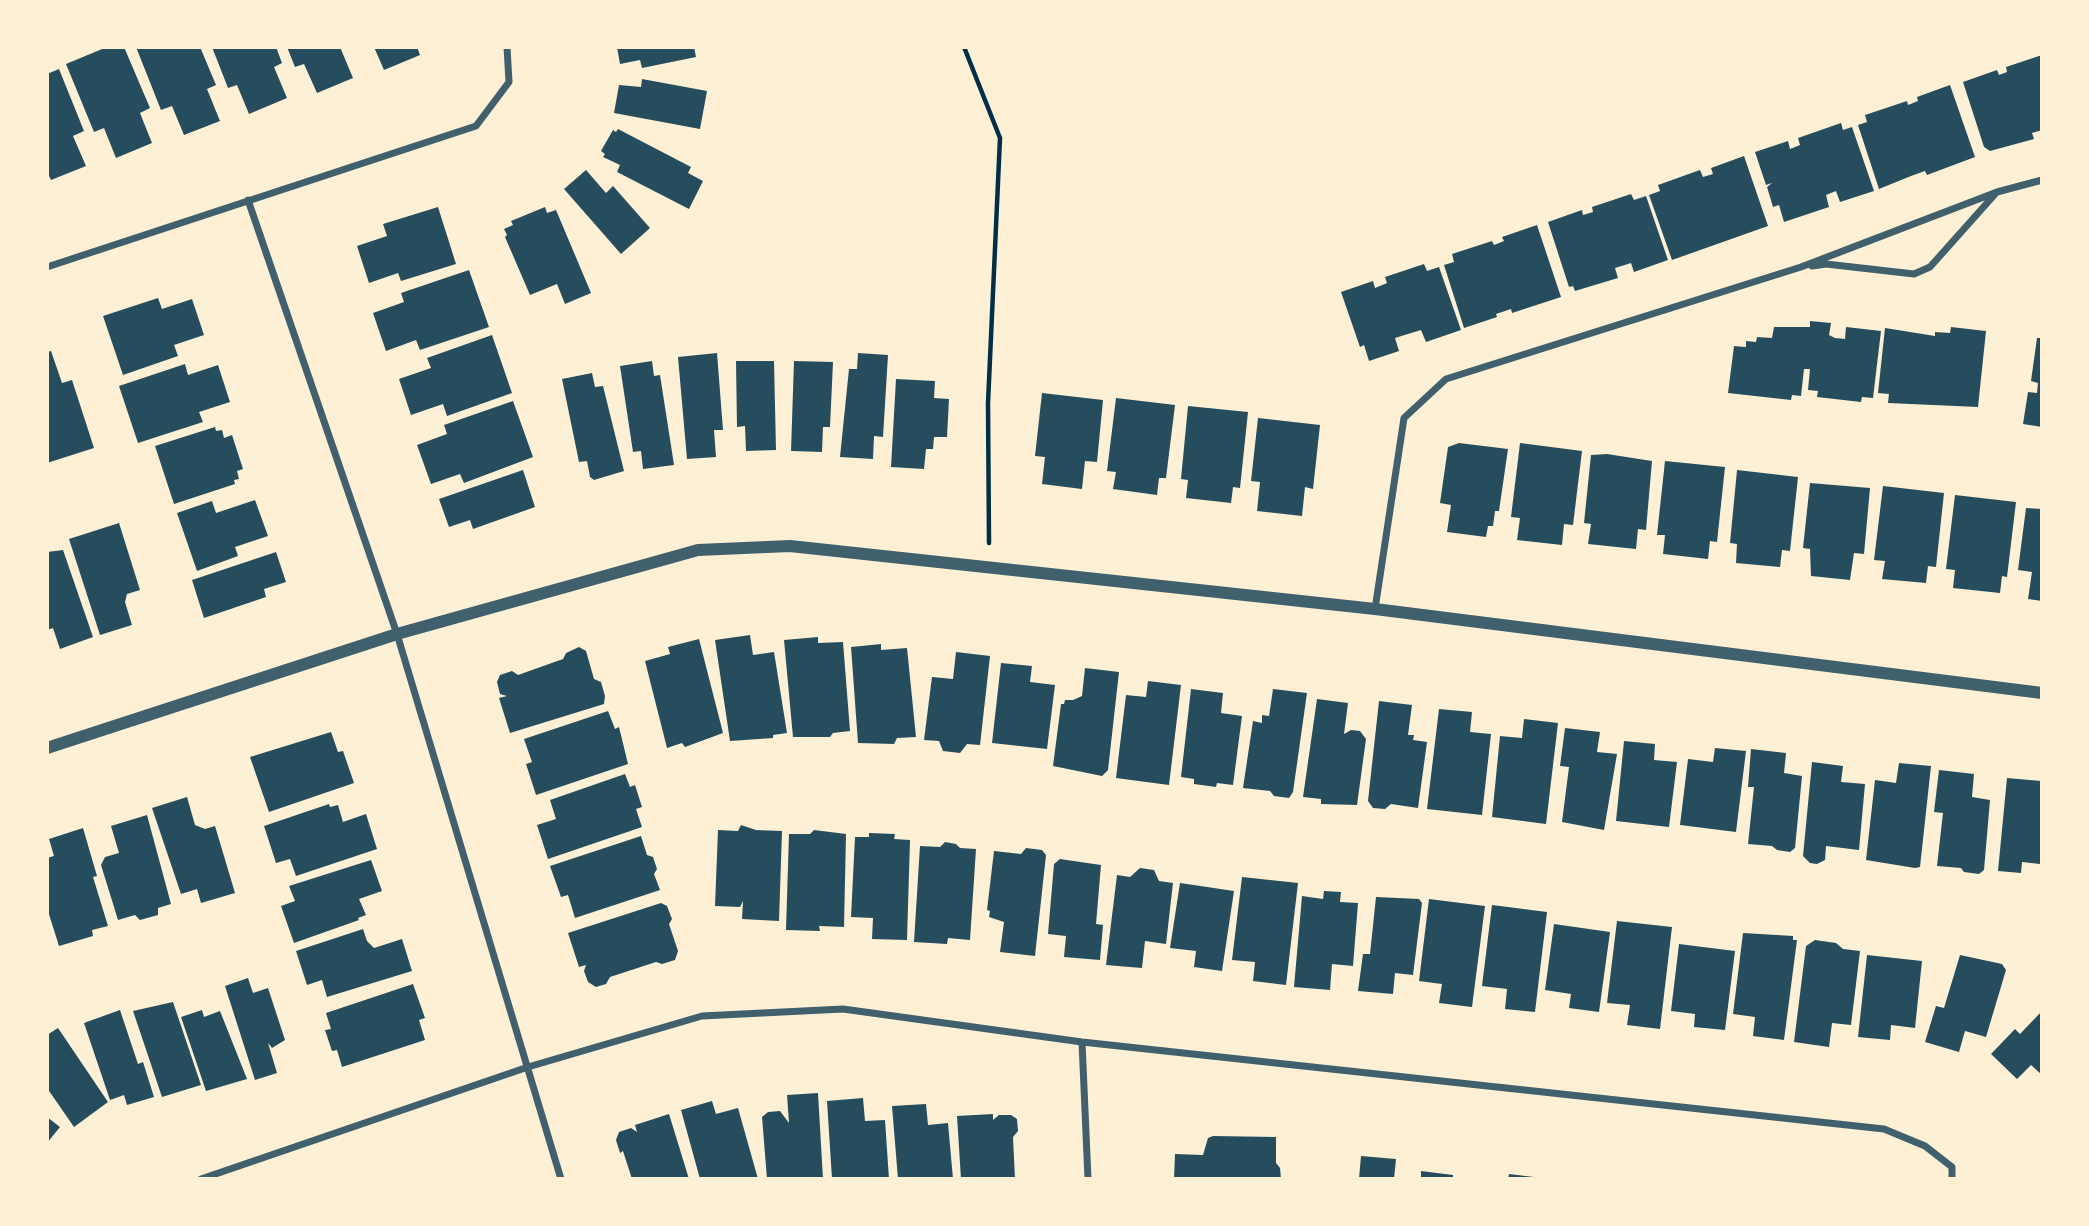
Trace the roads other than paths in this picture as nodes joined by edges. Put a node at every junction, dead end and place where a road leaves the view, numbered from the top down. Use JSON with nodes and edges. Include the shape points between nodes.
{"nodes":[{"id":1,"x":507,"y":47,"type":"edge"},
{"id":2,"x":2042,"y":180,"type":"edge"},
{"id":3,"x":1997,"y":192,"type":"junction"},
{"id":4,"x":248,"y":200,"type":"junction"},
{"id":5,"x":47,"y":267,"type":"edge"},
{"id":6,"x":1801,"y":267,"type":"junction"},
{"id":7,"x":1375,"y":609,"type":"junction"},
{"id":8,"x":397,"y":634,"type":"junction"},
{"id":9,"x":2042,"y":693,"type":"edge"},
{"id":10,"x":47,"y":748,"type":"edge"},
{"id":11,"x":1082,"y":1042,"type":"junction"},
{"id":12,"x":527,"y":1067,"type":"junction"},
{"id":13,"x":201,"y":1179,"type":"edge"},
{"id":14,"x":561,"y":1179,"type":"edge"},
{"id":15,"x":1088,"y":1179,"type":"edge"},
{"id":16,"x":1952,"y":1179,"type":"edge"}],
"edges":[{"from":1,"to":4,"type":"street","via":[[509,82],[476,126]]},
{"from":2,"to":3,"type":"street"},
{"from":3,"to":6,"type":"street"},
{"from":3,"to":6,"type":"street","via":[[1930,267],[1914,274],[1826,264]]},
{"from":4,"to":5,"type":"street"},
{"from":4,"to":8,"type":"street"},
{"from":6,"to":7,"type":"street","via":[[1446,379],[1404,418]]},
{"from":7,"to":8,"type":"street","via":[[789,546],[698,550]]},
{"from":7,"to":9,"type":"street"},
{"from":8,"to":10,"type":"street"},
{"from":8,"to":12,"type":"street"},
{"from":11,"to":12,"type":"street","via":[[830,1010],[702,1016]]},
{"from":11,"to":15,"type":"street"},
{"from":11,"to":16,"type":"street","via":[[1884,1129],[1925,1146],[1952,1167]]},
{"from":12,"to":13,"type":"street"},
{"from":12,"to":14,"type":"street"}]}
